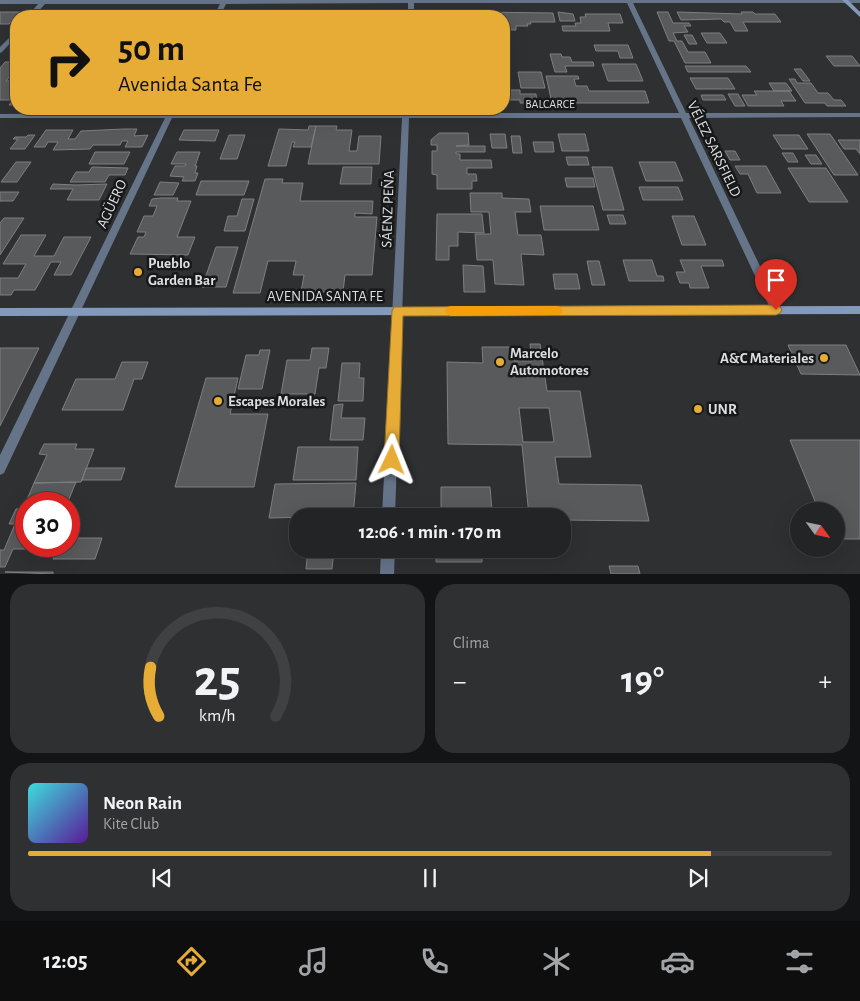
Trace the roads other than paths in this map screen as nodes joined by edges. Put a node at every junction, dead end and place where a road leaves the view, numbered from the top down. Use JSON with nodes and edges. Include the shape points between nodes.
{"nodes":[{"id":1,"x":846,"y":0,"type":"edge"},
{"id":2,"x":44,"y":1,"type":"edge"},
{"id":3,"x":225,"y":1,"type":"edge"},
{"id":4,"x":411,"y":1,"type":"edge"},
{"id":5,"x":630,"y":1,"type":"edge"},
{"id":6,"x":860,"y":1,"type":"edge"},
{"id":7,"x":0,"y":2,"type":"edge"},
{"id":8,"x":860,"y":15,"type":"edge"},
{"id":9,"x":10,"y":40,"type":"edge"},
{"id":10,"x":0,"y":51,"type":"edge"},
{"id":11,"x":510,"y":113,"type":"edge"},
{"id":12,"x":43,"y":115,"type":"edge"},
{"id":13,"x":170,"y":115,"type":"edge"},
{"id":14,"x":406,"y":115,"type":"edge"},
{"id":15,"x":682,"y":115,"type":"junction"},
{"id":16,"x":860,"y":115,"type":"edge"},
{"id":17,"x":0,"y":116,"type":"edge"},
{"id":18,"x":776,"y":310,"type":"junction"},
{"id":19,"x":860,"y":310,"type":"edge"},
{"id":20,"x":398,"y":311,"type":"junction"},
{"id":21,"x":0,"y":312,"type":"edge"},
{"id":22,"x":76,"y":312,"type":"junction"},
{"id":23,"x":0,"y":469,"type":"edge"},
{"id":24,"x":389,"y":508,"type":"edge"},
{"id":25,"x":388,"y":558,"type":"edge"},
{"id":26,"x":387,"y":574,"type":"edge"}],
"edges":[{"from":1,"to":5,"type":"street"},
{"from":1,"to":6,"type":"street"},
{"from":1,"to":8,"type":"main road"},
{"from":2,"to":3,"type":"street"},
{"from":2,"to":7,"type":"street"},
{"from":3,"to":4,"type":"street"},
{"from":4,"to":5,"type":"street"},
{"from":5,"to":15,"type":"street","name":"VÉLEZ SARSFIELD"},
{"from":9,"to":10,"type":"street"},
{"from":11,"to":15,"type":"street","name":"BALCARCE"},
{"from":12,"to":17,"type":"street","name":"BALCARCE"},
{"from":13,"to":22,"type":"street","name":"AGÜERO"},
{"from":14,"to":20,"type":"street","name":"SÁENZ PEÑA"},
{"from":15,"to":16,"type":"street","name":"BALCARCE"},
{"from":15,"to":18,"type":"street","name":"VÉLEZ SARSFIELD"},
{"from":18,"to":19,"type":"main road","name":"AVENIDA SANTA FE"},
{"from":18,"to":20,"type":"main road","name":"AVENIDA SANTA FE"},
{"from":20,"to":22,"type":"main road","name":"AVENIDA SANTA FE"},
{"from":20,"to":24,"type":"street","name":"SÁENZ PEÑA"},
{"from":21,"to":22,"type":"main road","name":"AVENIDA SANTA FE"},
{"from":22,"to":23,"type":"street","name":"AGÜERO"},
{"from":25,"to":26,"type":"street"}]}
